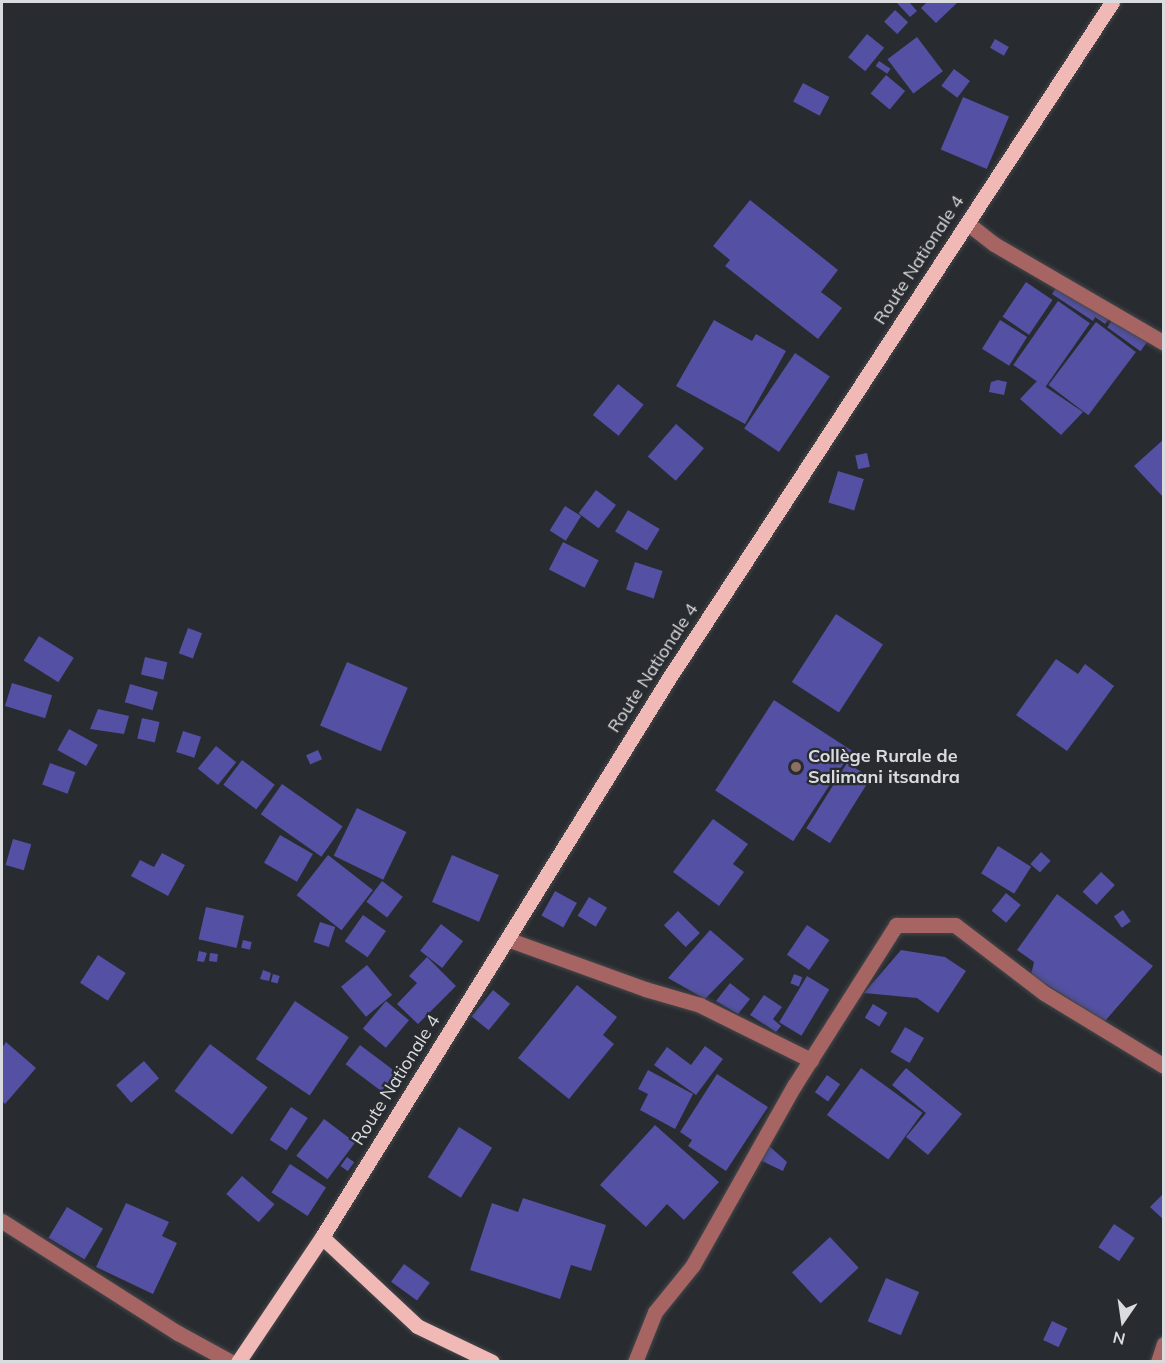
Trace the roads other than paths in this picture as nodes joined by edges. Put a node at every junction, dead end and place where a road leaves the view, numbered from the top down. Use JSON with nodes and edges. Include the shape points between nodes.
{"nodes":[{"id":1,"x":1112,"y":2,"type":"edge"},
{"id":2,"x":967,"y":223,"type":"junction"},
{"id":3,"x":1164,"y":343,"type":"edge"},
{"id":4,"x":507,"y":939,"type":"junction"},
{"id":5,"x":811,"y":1060,"type":"junction"},
{"id":6,"x":1164,"y":1066,"type":"edge"},
{"id":7,"x":2,"y":1221,"type":"edge"},
{"id":8,"x":322,"y":1237,"type":"junction"},
{"id":9,"x":1164,"y":1344,"type":"edge"},
{"id":10,"x":231,"y":1362,"type":"edge"},
{"id":11,"x":238,"y":1362,"type":"edge"},
{"id":12,"x":492,"y":1362,"type":"edge"},
{"id":13,"x":635,"y":1362,"type":"edge"},
{"id":14,"x":1158,"y":1362,"type":"edge"}],
"edges":[{"from":1,"to":2,"type":"main road","name":"Route Nationale 4"},
{"from":2,"to":3,"type":"street","via":[[994,244]]},
{"from":2,"to":4,"type":"main road","name":"Route Nationale 4","via":[[669,678]]},
{"from":4,"to":5,"type":"street","via":[[700,1005]]},
{"from":4,"to":8,"type":"main road","name":"Route Nationale 4"},
{"from":5,"to":6,"type":"street","via":[[896,925],[956,925],[1044,993]]},
{"from":5,"to":13,"type":"street","via":[[693,1265],[655,1312]]},
{"from":7,"to":10,"type":"street","via":[[178,1333]]},
{"from":8,"to":11,"type":"main road","name":"Route Nationale 4"},
{"from":8,"to":12,"type":"main road","via":[[417,1326]]},
{"from":9,"to":14,"type":"street"}]}
